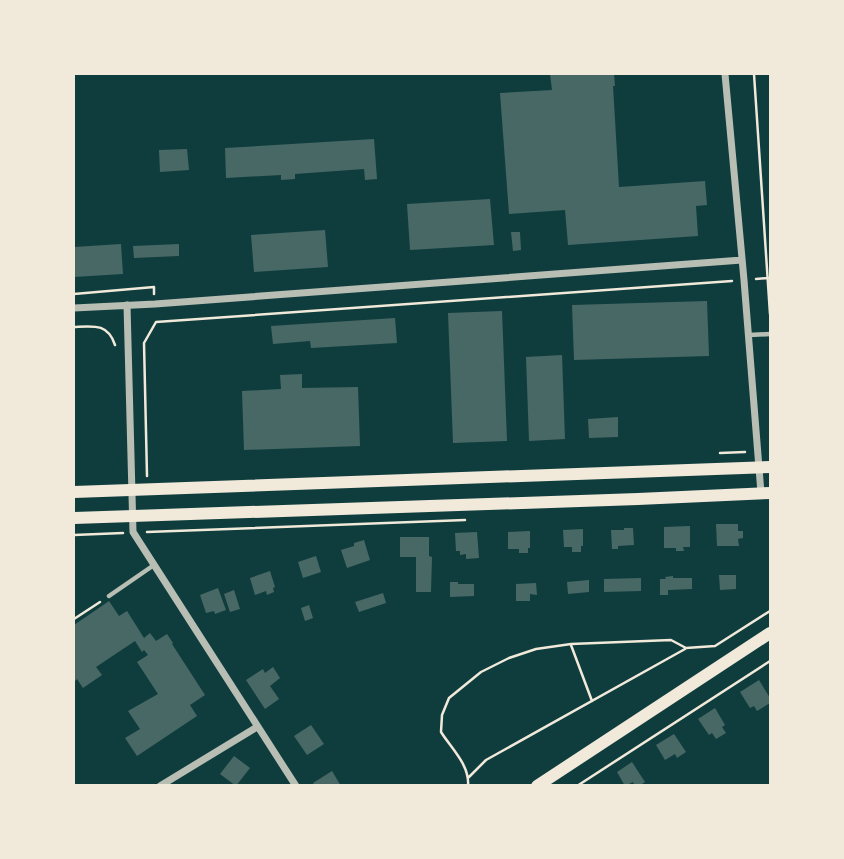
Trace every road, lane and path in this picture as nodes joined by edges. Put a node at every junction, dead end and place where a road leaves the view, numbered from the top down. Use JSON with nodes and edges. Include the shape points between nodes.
{"nodes":[{"id":1,"x":725,"y":74,"type":"edge"},
{"id":2,"x":754,"y":74,"type":"edge"},
{"id":3,"x":743,"y":260,"type":"junction"},
{"id":4,"x":768,"y":278,"type":"junction"},
{"id":5,"x":744,"y":280,"type":"junction"},
{"id":6,"x":127,"y":304,"type":"junction"},
{"id":7,"x":74,"y":309,"type":"edge"},
{"id":8,"x":771,"y":314,"type":"edge"},
{"id":9,"x":74,"y":327,"type":"edge"},
{"id":10,"x":771,"y":334,"type":"edge"},
{"id":11,"x":749,"y":335,"type":"junction"},
{"id":12,"x":116,"y":356,"type":"dead end"},
{"id":13,"x":765,"y":467,"type":"edge"},
{"id":14,"x":147,"y":476,"type":"dead end"},
{"id":15,"x":132,"y":490,"type":"junction"},
{"id":16,"x":74,"y":492,"type":"edge"},
{"id":17,"x":766,"y":493,"type":"edge"},
{"id":18,"x":133,"y":517,"type":"junction"},
{"id":19,"x":74,"y":518,"type":"edge"},
{"id":20,"x":154,"y":565,"type":"junction"},
{"id":21,"x":109,"y":596,"type":"joint"},
{"id":22,"x":74,"y":611,"type":"edge"},
{"id":23,"x":771,"y":611,"type":"edge"},
{"id":24,"x":75,"y":618,"type":"edge"},
{"id":25,"x":771,"y":633,"type":"edge"},
{"id":26,"x":571,"y":644,"type":"junction"},
{"id":27,"x":686,"y":648,"type":"junction"},
{"id":28,"x":771,"y":661,"type":"edge"},
{"id":29,"x":592,"y":701,"type":"junction"},
{"id":30,"x":257,"y":727,"type":"junction"},
{"id":31,"x":469,"y":777,"type":"junction"},
{"id":32,"x":160,"y":786,"type":"edge"},
{"id":33,"x":296,"y":786,"type":"edge"},
{"id":34,"x":468,"y":786,"type":"edge"},
{"id":35,"x":537,"y":786,"type":"edge"},
{"id":36,"x":577,"y":786,"type":"edge"}],
"edges":[{"from":1,"to":3,"type":"street"},
{"from":2,"to":4,"type":"path"},
{"from":3,"to":5,"type":"street"},
{"from":3,"to":6,"type":"street"},
{"from":4,"to":5,"type":"path"},
{"from":4,"to":8,"type":"path"},
{"from":5,"to":11,"type":"street"},
{"from":5,"to":14,"type":"path","via":[[156,322],[144,344]]},
{"from":6,"to":7,"type":"street"},
{"from":6,"to":15,"type":"street"},
{"from":9,"to":12,"type":"path","via":[[103,328],[111,334]]},
{"from":10,"to":11,"type":"lane"},
{"from":11,"to":13,"type":"street"},
{"from":13,"to":15,"type":"main road"},
{"from":13,"to":17,"type":"street"},
{"from":15,"to":16,"type":"main road"},
{"from":15,"to":18,"type":"street"},
{"from":17,"to":18,"type":"main road"},
{"from":18,"to":19,"type":"main road"},
{"from":18,"to":20,"type":"street","via":[[134,532]]},
{"from":20,"to":21,"type":"lane"},
{"from":20,"to":30,"type":"street"},
{"from":21,"to":24,"type":"path"},
{"from":22,"to":24,"type":"path"},
{"from":23,"to":27,"type":"path","via":[[715,646]]},
{"from":25,"to":35,"type":"main road"},
{"from":26,"to":27,"type":"path","via":[[671,640]]},
{"from":26,"to":29,"type":"path"},
{"from":26,"to":31,"type":"path","via":[[509,658],[481,672],[449,698],[441,732]]},
{"from":27,"to":29,"type":"path"},
{"from":28,"to":36,"type":"path"},
{"from":29,"to":31,"type":"path","via":[[486,760]]},
{"from":30,"to":32,"type":"street"},
{"from":30,"to":33,"type":"street"},
{"from":31,"to":34,"type":"path"}]}
